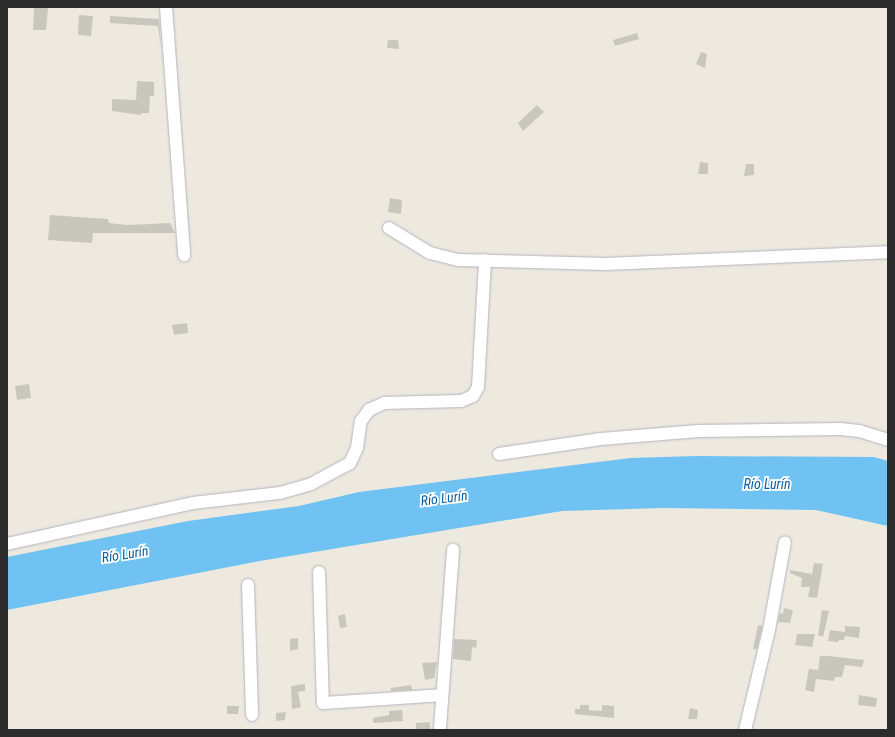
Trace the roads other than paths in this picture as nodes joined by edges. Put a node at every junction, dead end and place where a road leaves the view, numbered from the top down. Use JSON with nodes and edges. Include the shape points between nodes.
{"nodes":[{"id":1,"x":166,"y":7,"type":"edge"},
{"id":2,"x":389,"y":228,"type":"dead end"},
{"id":3,"x":888,"y":252,"type":"edge"},
{"id":4,"x":184,"y":254,"type":"dead end"},
{"id":5,"x":486,"y":260,"type":"junction"},
{"id":6,"x":888,"y":440,"type":"edge"},
{"id":7,"x":499,"y":454,"type":"dead end"},
{"id":8,"x":785,"y":542,"type":"dead end"},
{"id":9,"x":7,"y":544,"type":"edge"},
{"id":10,"x":454,"y":549,"type":"dead end"},
{"id":11,"x":319,"y":572,"type":"dead end"},
{"id":12,"x":248,"y":585,"type":"dead end"},
{"id":13,"x":442,"y":695,"type":"junction"},
{"id":14,"x":252,"y":715,"type":"dead end"},
{"id":15,"x":440,"y":728,"type":"dead end"},
{"id":16,"x":745,"y":730,"type":"edge"}],
"edges":[{"from":1,"to":4,"type":"street"},
{"from":2,"to":5,"type":"street","via":[[440,256]]},
{"from":3,"to":5,"type":"street","via":[[605,264]]},
{"from":5,"to":9,"type":"street","via":[[478,387],[473,396],[461,401],[384,403],[369,410],[361,421],[357,448],[350,463],[311,484],[280,493],[193,503]]},
{"from":6,"to":7,"type":"street","via":[[859,431],[840,429],[706,431],[601,439]]},
{"from":8,"to":16,"type":"street","via":[[769,630]]},
{"from":10,"to":13,"type":"street"},
{"from":11,"to":13,"type":"street","via":[[323,703]]},
{"from":12,"to":14,"type":"street"},
{"from":13,"to":15,"type":"street"}]}
